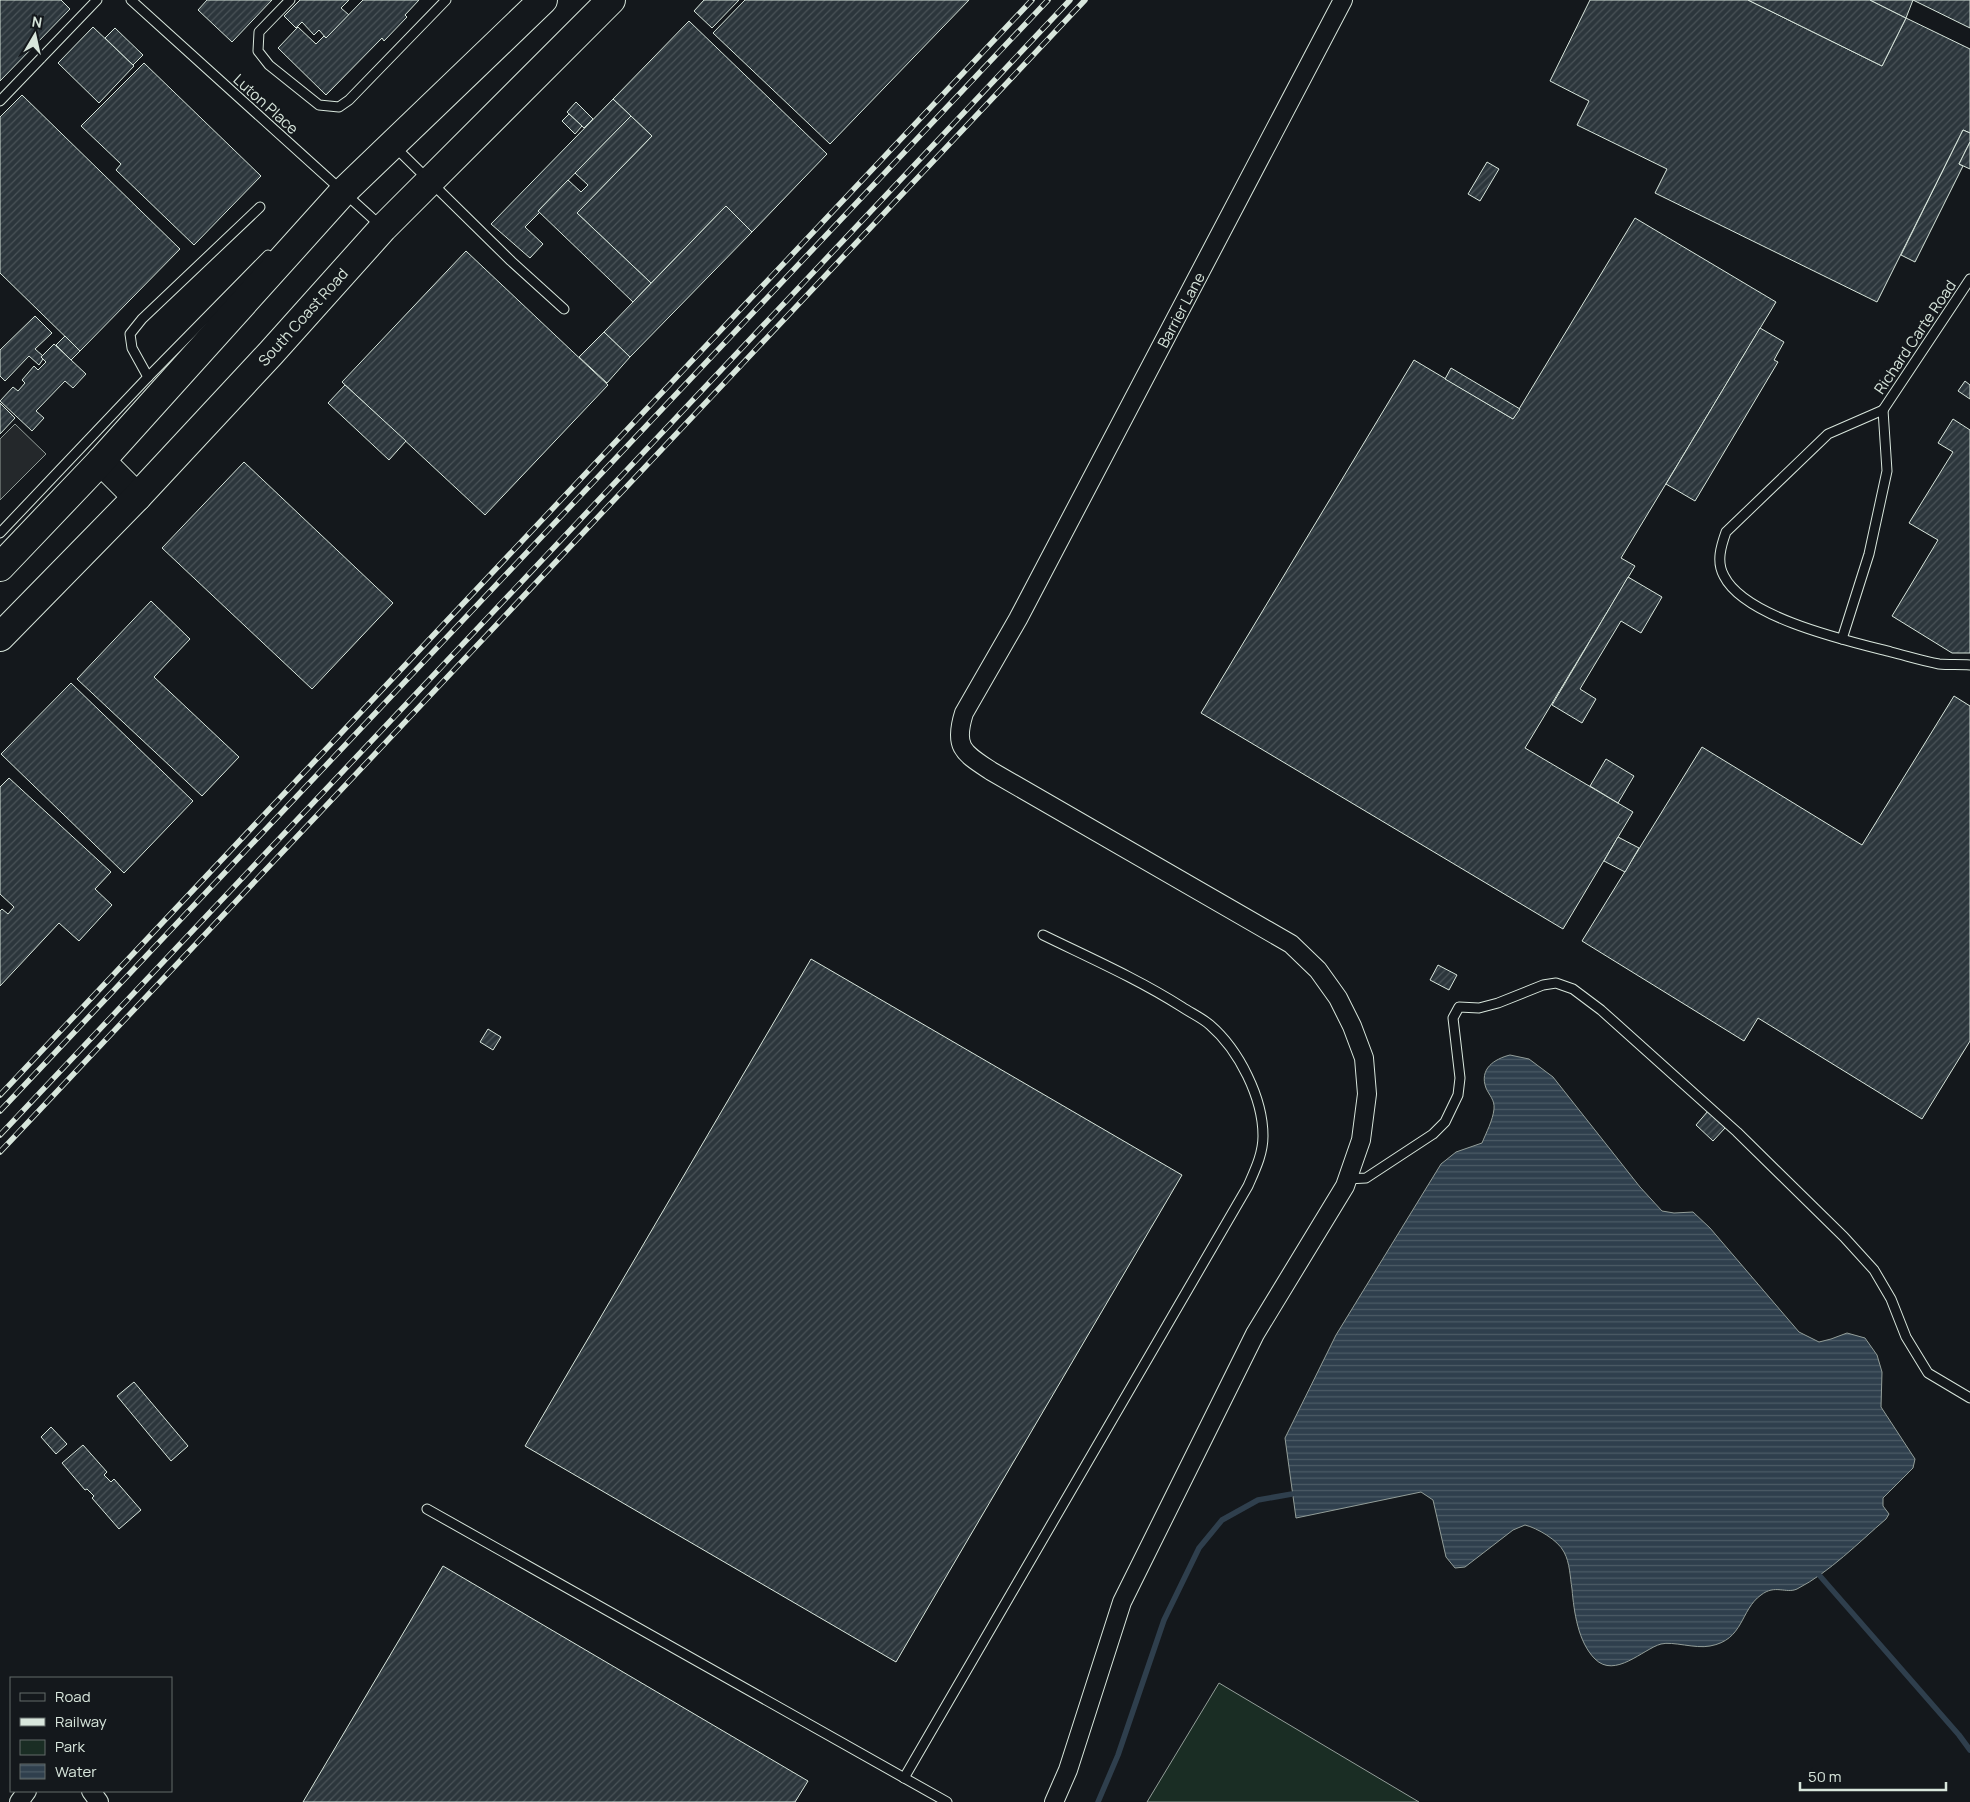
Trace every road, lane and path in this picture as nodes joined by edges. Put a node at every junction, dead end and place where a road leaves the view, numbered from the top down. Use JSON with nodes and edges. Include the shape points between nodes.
{"nodes":[{"id":1,"x":97,"y":0,"type":"edge"},
{"id":2,"x":131,"y":0,"type":"edge"},
{"id":3,"x":290,"y":0,"type":"edge"},
{"id":4,"x":446,"y":0,"type":"edge"},
{"id":5,"x":543,"y":0,"type":"edge"},
{"id":6,"x":1344,"y":0,"type":"edge"},
{"id":7,"x":606,"y":2,"type":"edge"},
{"id":8,"x":0,"y":101,"type":"edge"},
{"id":9,"x":393,"y":145,"type":"junction"},
{"id":10,"x":430,"y":183,"type":"junction"},
{"id":11,"x":336,"y":190,"type":"junction"},
{"id":12,"x":260,"y":207,"type":"dead end"},
{"id":13,"x":383,"y":228,"type":"junction"},
{"id":14,"x":276,"y":247,"type":"dead end"},
{"id":15,"x":1970,"y":279,"type":"edge"},
{"id":16,"x":564,"y":309,"type":"dead end"},
{"id":17,"x":148,"y":377,"type":"junction"},
{"id":18,"x":1883,"y":410,"type":"junction"},
{"id":19,"x":101,"y":461,"type":"junction"},
{"id":20,"x":137,"y":498,"type":"junction"},
{"id":21,"x":0,"y":533,"type":"edge"},
{"id":22,"x":0,"y":568,"type":"edge"},
{"id":23,"x":0,"y":638,"type":"edge"},
{"id":24,"x":1842,"y":639,"type":"junction"},
{"id":25,"x":1970,"y":665,"type":"edge"},
{"id":26,"x":1044,"y":935,"type":"dead end"},
{"id":27,"x":1347,"y":1179,"type":"junction"},
{"id":28,"x":1970,"y":1398,"type":"edge"},
{"id":29,"x":428,"y":1510,"type":"dead end"},
{"id":30,"x":904,"y":1778,"type":"junction"},
{"id":31,"x":947,"y":1802,"type":"edge"},
{"id":32,"x":1054,"y":1802,"type":"edge"}],
"edges":[{"from":1,"to":8,"type":"lane"},
{"from":2,"to":11,"type":"lane","name":"Luton Place"},
{"from":3,"to":4,"type":"lane","via":[[259,32],[258,51],[268,65],[319,104],[339,107]]},
{"from":5,"to":9,"type":"highway"},
{"from":6,"to":27,"type":"street","name":"Barrier Lane","via":[[1018,619],[964,713],[959,729],[960,744],[968,756],[1291,944],[1318,970],[1338,998],[1364,1058],[1367,1094],[1361,1140]]},
{"from":7,"to":10,"type":"highway","name":"South Coast Road"},
{"from":9,"to":10,"type":"lane"},
{"from":9,"to":11,"type":"highway"},
{"from":10,"to":13,"type":"highway","name":"South Coast Road"},
{"from":10,"to":16,"type":"lane"},
{"from":11,"to":13,"type":"lane","name":"Luton Place"},
{"from":11,"to":19,"type":"highway"},
{"from":12,"to":17,"type":"lane","via":[[130,334],[132,348]]},
{"from":13,"to":20,"type":"highway","name":"South Coast Road"},
{"from":14,"to":17,"type":"lane"},
{"from":15,"to":18,"type":"lane","name":"Richard Carte Road"},
{"from":17,"to":21,"type":"lane"},
{"from":18,"to":24,"type":"lane","via":[[1886,471],[1868,554]]},
{"from":18,"to":24,"type":"lane","via":[[1828,434],[1726,532],[1719,554],[1723,576],[1739,594],[1771,614]]},
{"from":19,"to":20,"type":"highway"},
{"from":19,"to":22,"type":"highway"},
{"from":20,"to":23,"type":"highway","name":"South Coast Road"},
{"from":24,"to":25,"type":"lane","via":[[1940,664]]},
{"from":26,"to":30,"type":"lane","via":[[1152,988],[1211,1025],[1236,1054],[1248,1078],[1261,1111],[1263,1137],[1259,1161],[1248,1186]]},
{"from":27,"to":28,"type":"lane","via":[[1366,1178],[1433,1134],[1445,1122],[1458,1095],[1460,1078],[1453,1018],[1459,1007],[1479,1008],[1556,983],[1573,989],[1647,1050],[1844,1237],[1874,1270],[1891,1299],[1906,1337],[1928,1372]]},
{"from":27,"to":32,"type":"street","name":"Barrier Lane","via":[[1255,1334],[1122,1602],[1068,1770]]},
{"from":29,"to":30,"type":"lane"},
{"from":30,"to":31,"type":"lane"}]}
